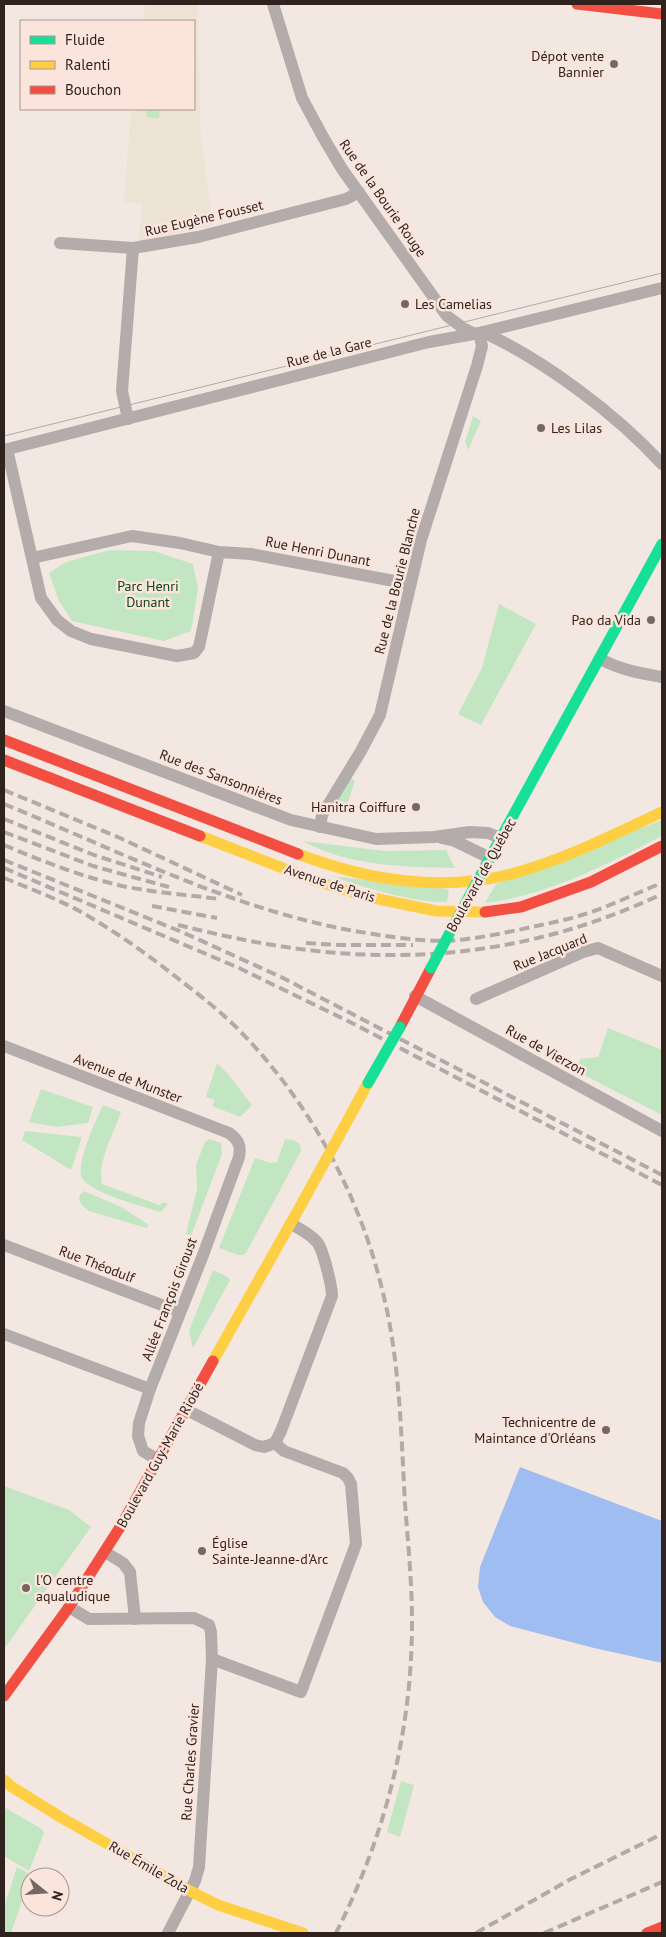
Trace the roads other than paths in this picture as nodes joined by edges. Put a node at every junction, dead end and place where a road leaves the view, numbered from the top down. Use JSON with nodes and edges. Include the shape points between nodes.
{"nodes":[{"id":1,"x":273,"y":4,"type":"edge"},
{"id":2,"x":577,"y":4,"type":"edge"},
{"id":3,"x":662,"y":14,"type":"edge"},
{"id":4,"x":359,"y":192,"type":"junction"},
{"id":5,"x":60,"y":243,"type":"dead end"},
{"id":6,"x":133,"y":248,"type":"junction"},
{"id":7,"x":662,"y":288,"type":"edge"},
{"id":8,"x":479,"y":333,"type":"junction"},
{"id":9,"x":128,"y":418,"type":"junction"},
{"id":10,"x":5,"y":450,"type":"edge"},
{"id":11,"x":662,"y":464,"type":"edge"},
{"id":12,"x":662,"y":544,"type":"edge"},
{"id":13,"x":219,"y":552,"type":"junction"},
{"id":14,"x":32,"y":558,"type":"junction"},
{"id":15,"x":410,"y":584,"type":"junction"},
{"id":16,"x":600,"y":659,"type":"junction"},
{"id":17,"x":662,"y":677,"type":"edge"},
{"id":18,"x":4,"y":711,"type":"edge"},
{"id":19,"x":4,"y":740,"type":"edge"},
{"id":20,"x":4,"y":760,"type":"edge"},
{"id":21,"x":662,"y":812,"type":"edge"},
{"id":22,"x":320,"y":827,"type":"junction"},
{"id":23,"x":434,"y":837,"type":"junction"},
{"id":24,"x":501,"y":838,"type":"junction"},
{"id":25,"x":662,"y":846,"type":"edge"},
{"id":26,"x":488,"y":861,"type":"junction"},
{"id":27,"x":662,"y":976,"type":"edge"},
{"id":28,"x":415,"y":996,"type":"junction"},
{"id":29,"x":476,"y":999,"type":"dead end"},
{"id":30,"x":4,"y":1046,"type":"edge"},
{"id":31,"x":662,"y":1131,"type":"edge"},
{"id":32,"x":239,"y":1142,"type":"joint"},
{"id":33,"x":301,"y":1205,"type":"joint"},
{"id":34,"x":291,"y":1224,"type":"junction"},
{"id":35,"x":4,"y":1245,"type":"edge"},
{"id":36,"x":180,"y":1312,"type":"junction"},
{"id":37,"x":4,"y":1334,"type":"edge"},
{"id":38,"x":150,"y":1389,"type":"junction"},
{"id":39,"x":185,"y":1409,"type":"junction"},
{"id":40,"x":275,"y":1443,"type":"junction"},
{"id":41,"x":158,"y":1460,"type":"junction"},
{"id":42,"x":105,"y":1552,"type":"junction"},
{"id":43,"x":69,"y":1607,"type":"junction"},
{"id":44,"x":135,"y":1619,"type":"junction"},
{"id":45,"x":212,"y":1659,"type":"junction"},
{"id":46,"x":4,"y":1696,"type":"edge"},
{"id":47,"x":4,"y":1770,"type":"edge"},
{"id":48,"x":6,"y":1785,"type":"edge"},
{"id":49,"x":190,"y":1891,"type":"junction"},
{"id":50,"x":662,"y":1926,"type":"edge"},
{"id":51,"x":168,"y":1933,"type":"edge"},
{"id":52,"x":303,"y":1933,"type":"edge"},
{"id":53,"x":647,"y":1933,"type":"edge"}],
"edges":[{"from":1,"to":4,"type":"street","name":"Rue de la Bourie Rouge","via":[[302,98],[342,169]]},
{"from":2,"to":3,"type":"main road"},
{"from":4,"to":6,"type":"street","name":"Rue Eugène Fousset","via":[[346,199],[198,237]]},
{"from":4,"to":8,"type":"street","name":"Rue de la Bourie Rouge","via":[[447,316],[463,328]]},
{"from":5,"to":6,"type":"street"},
{"from":6,"to":9,"type":"street","name":"Rue Eugène Fousset","via":[[122,391]]},
{"from":7,"to":8,"type":"street","name":"Rue de la Gare"},
{"from":8,"to":9,"type":"street","name":"Rue de la Gare","via":[[429,342]]},
{"from":8,"to":11,"type":"street","name":"Rue de la Bourie Rouge","via":[[518,350],[566,382],[605,412]]},
{"from":8,"to":15,"type":"street","name":"Rue de la Bourie Blanche","via":[[482,346],[477,366]]},
{"from":9,"to":10,"type":"street","name":"Rue de la Gare"},
{"from":10,"to":14,"type":"street"},
{"from":12,"to":16,"type":"main road","name":"Boulevard de Québec"},
{"from":13,"to":14,"type":"street","name":"Rue Henri Dunant","via":[[132,536]]},
{"from":13,"to":14,"type":"street","via":[[199,647],[194,654],[186,656],[91,639],[71,631],[56,620],[41,598]]},
{"from":13,"to":15,"type":"street","name":"Rue Henri Dunant","via":[[251,554]]},
{"from":15,"to":22,"type":"street","name":"Rue de la Bourie Blanche","via":[[380,715],[322,815]]},
{"from":16,"to":17,"type":"street","via":[[616,667]]},
{"from":16,"to":24,"type":"main road","name":"Boulevard de Québec"},
{"from":18,"to":22,"type":"street","name":"Rue des Sansonnières","via":[[291,820]]},
{"from":19,"to":21,"type":"main road","name":"Avenue de Paris","via":[[322,863],[412,882],[450,883],[535,868]]},
{"from":20,"to":25,"type":"main road","name":"Avenue de Paris","via":[[316,881],[436,911],[489,912],[521,907],[590,882]]},
{"from":22,"to":23,"type":"street","name":"Rue des Sansonnières","via":[[376,839]]},
{"from":23,"to":24,"type":"street","name":"Rue des Sansonnières","via":[[481,832]]},
{"from":23,"to":26,"type":"street","name":"Rue des Sansonnières","via":[[455,841]]},
{"from":24,"to":26,"type":"main road","name":"Boulevard de Québec"},
{"from":26,"to":28,"type":"main road","name":"Boulevard de Québec","bridge":true},
{"from":27,"to":29,"type":"street","name":"Rue Jacquard","via":[[598,948]]},
{"from":28,"to":31,"type":"street","name":"Rue de Vierzon"},
{"from":28,"to":33,"type":"main road","name":"Boulevard de Québec","bridge":true},
{"from":30,"to":32,"type":"street","name":"Avenue de Munster","via":[[229,1134]]},
{"from":32,"to":36,"type":"street","name":"Allée François Giroust","via":[[239,1157]]},
{"from":33,"to":34,"type":"main road","name":"Boulevard Guy-Marie Riobé"},
{"from":34,"to":39,"type":"main road","name":"Boulevard Guy-Marie Riobé"},
{"from":34,"to":40,"type":"street","via":[[319,1243],[332,1296]]},
{"from":35,"to":36,"type":"street","name":"Rue Théodulf"},
{"from":36,"to":38,"type":"street","name":"Allée François Giroust"},
{"from":37,"to":38,"type":"street"},
{"from":38,"to":41,"type":"street","name":"Allée François Giroust","via":[[138,1436],[143,1452]]},
{"from":39,"to":40,"type":"street","via":[[255,1446]]},
{"from":39,"to":41,"type":"main road","name":"Boulevard Guy-Marie Riobé"},
{"from":40,"to":45,"type":"street","via":[[284,1451],[343,1473],[348,1478],[356,1544],[301,1692]]},
{"from":41,"to":42,"type":"main road","name":"Boulevard Guy-Marie Riobé"},
{"from":42,"to":43,"type":"main road","name":"Boulevard Guy-Marie Riobé"},
{"from":42,"to":44,"type":"street","via":[[123,1563],[130,1572]]},
{"from":43,"to":44,"type":"street","via":[[89,1619]]},
{"from":43,"to":46,"type":"main road","name":"Boulevard Guy-Marie Riobé"},
{"from":44,"to":45,"type":"street","name":"Rue Charles Gravier","via":[[194,1618],[209,1625]]},
{"from":45,"to":49,"type":"street","name":"Rue Charles Gravier","via":[[199,1867]]},
{"from":47,"to":48,"type":"main road"},
{"from":48,"to":49,"type":"main road","name":"Rue Émile Zola"},
{"from":49,"to":51,"type":"street","name":"Rue Charles Gravier"},
{"from":49,"to":52,"type":"main road","name":"Rue Émile Zola","via":[[218,1905]]},
{"from":50,"to":53,"type":"main road"}]}
